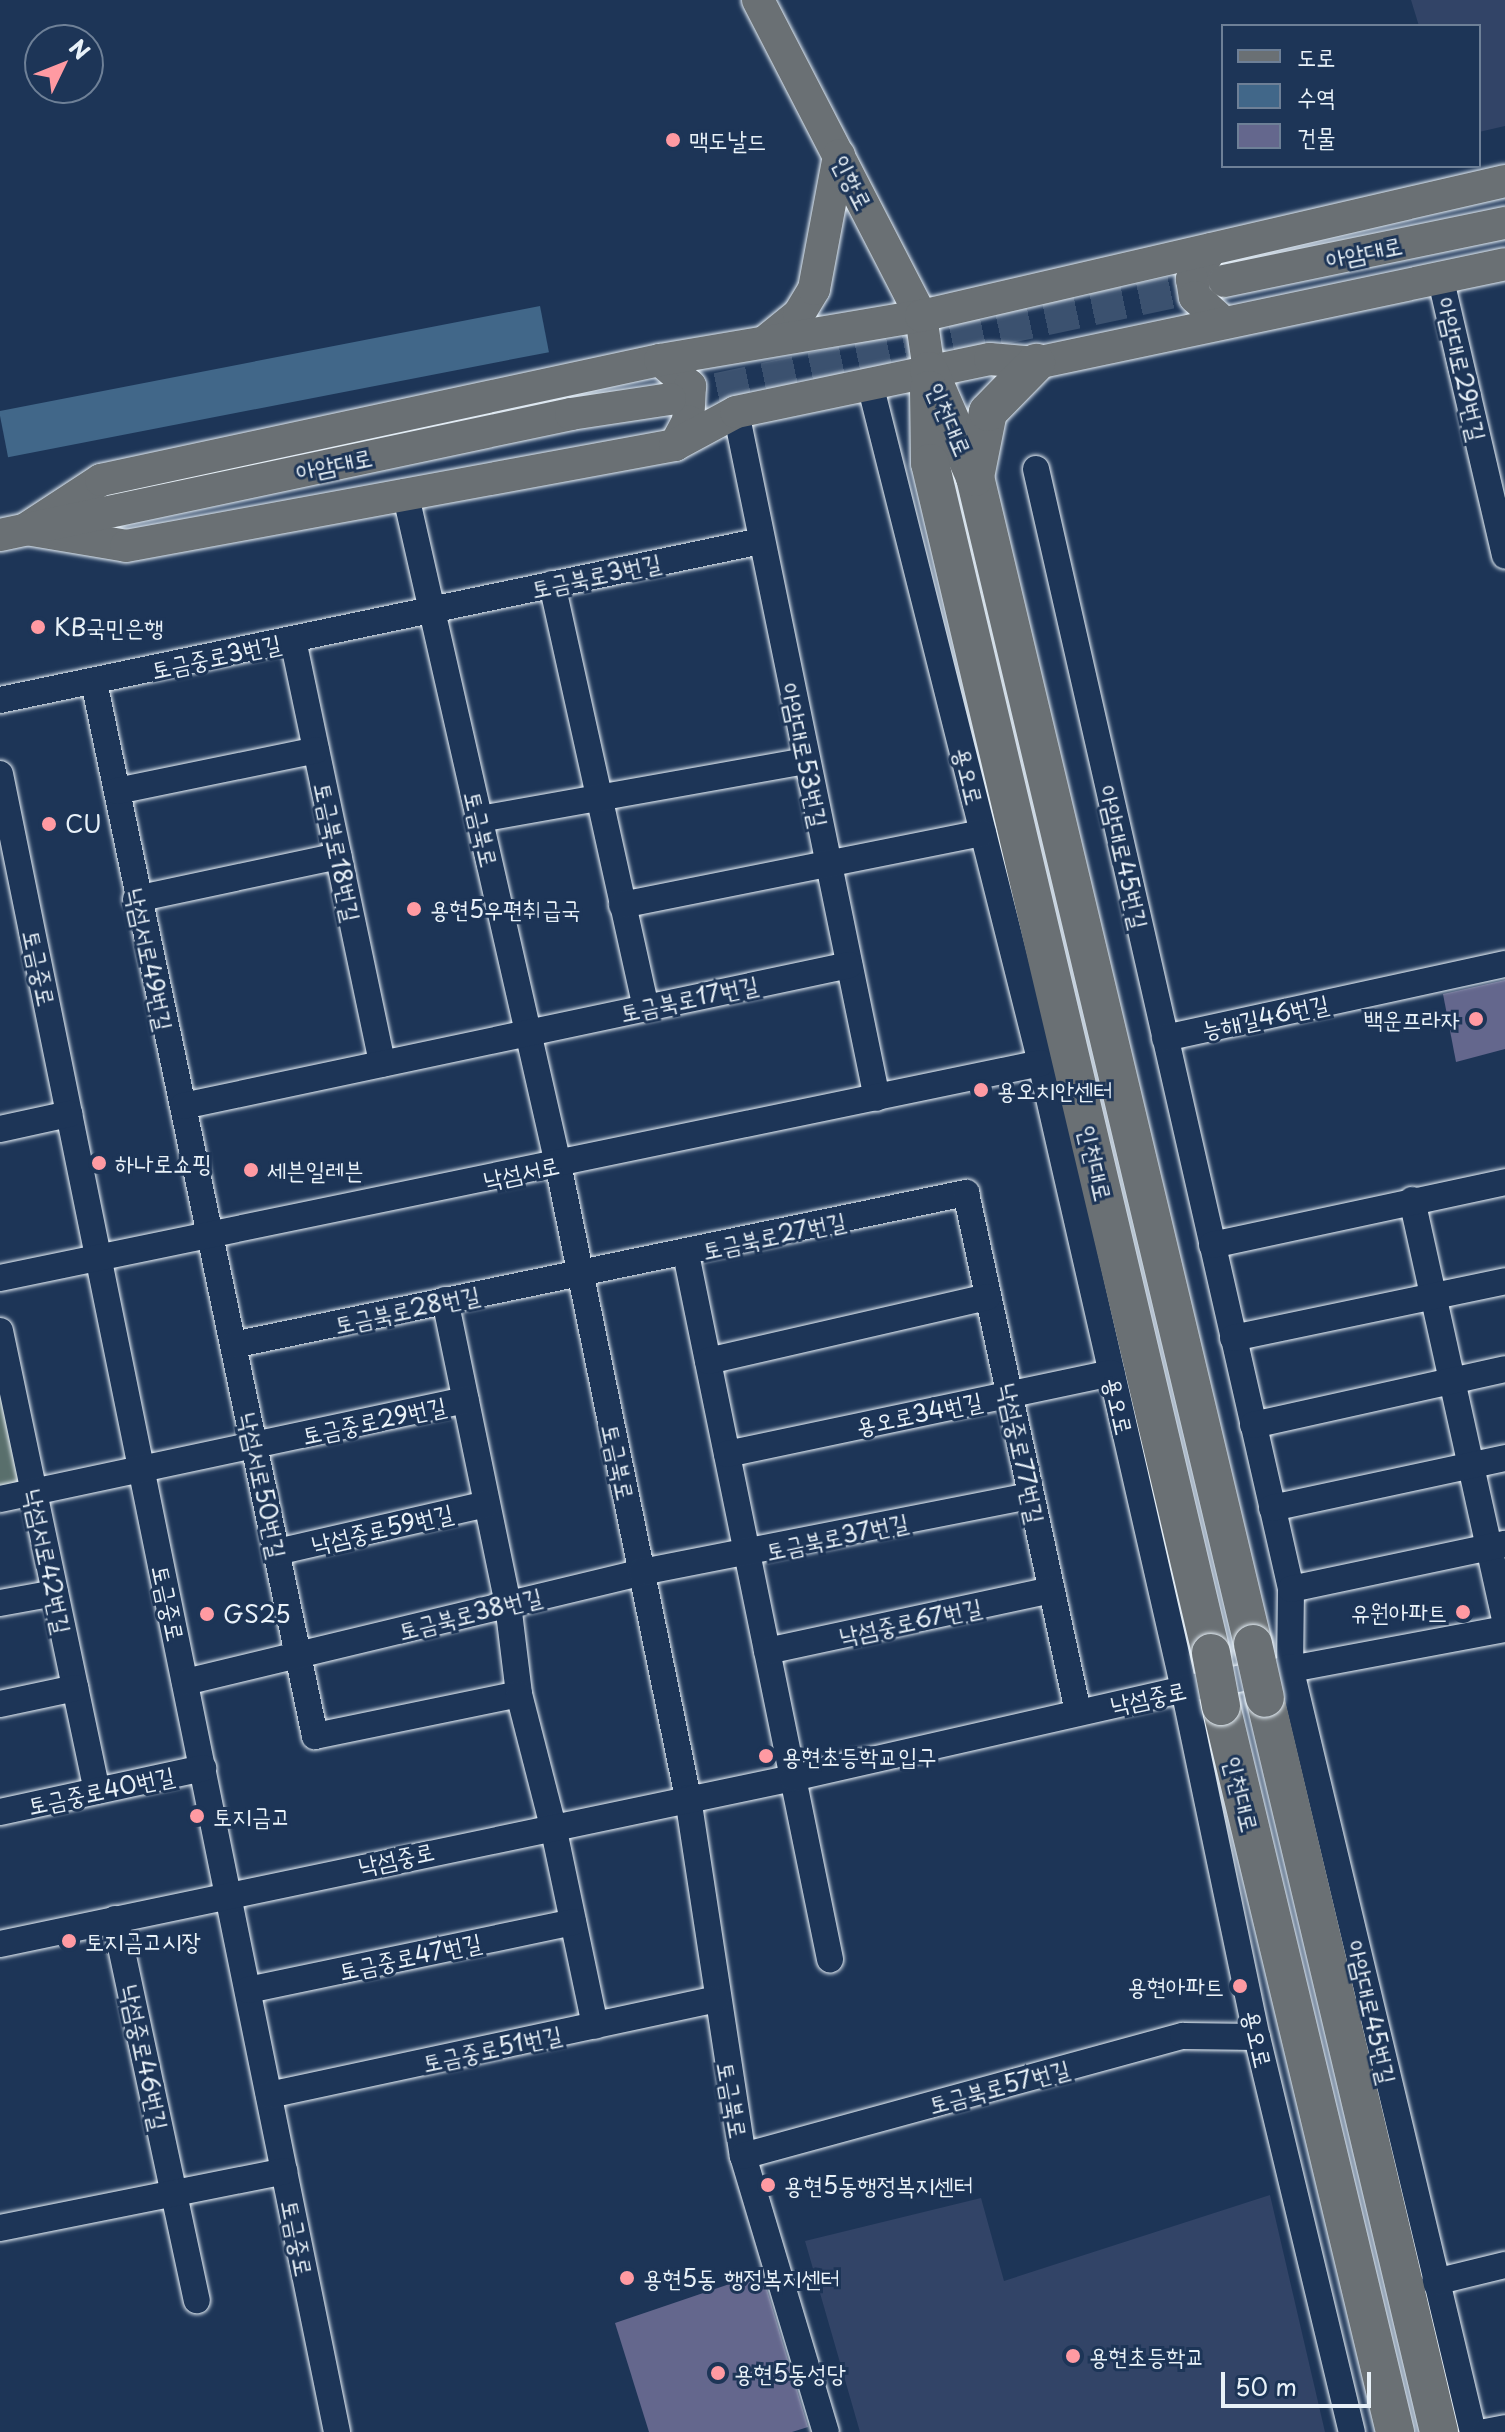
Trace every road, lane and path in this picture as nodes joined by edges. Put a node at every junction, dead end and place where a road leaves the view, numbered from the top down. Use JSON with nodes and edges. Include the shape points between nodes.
{"nodes":[{"id":1,"x":758,"y":0,"type":"edge"},
{"id":2,"x":839,"y":155,"type":"junction"},
{"id":3,"x":1505,"y":181,"type":"edge"},
{"id":4,"x":1505,"y":223,"type":"edge"},
{"id":5,"x":1211,"y":249,"type":"junction"},
{"id":6,"x":1505,"y":264,"type":"edge"},
{"id":7,"x":1440,"y":276,"type":"junction"},
{"id":8,"x":1224,"y":281,"type":"tunnel mouth"},
{"id":9,"x":921,"y":316,"type":"junction"},
{"id":10,"x":1223,"y":322,"type":"junction"},
{"id":11,"x":766,"y":341,"type":"junction"},
{"id":12,"x":660,"y":360,"type":"junction"},
{"id":13,"x":1036,"y":363,"type":"junction"},
{"id":14,"x":929,"y":371,"type":"junction"},
{"id":15,"x":870,"y":384,"type":"junction"},
{"id":16,"x":670,"y":399,"type":"tunnel mouth"},
{"id":17,"x":736,"y":412,"type":"junction"},
{"id":18,"x":675,"y":445,"type":"junction"},
{"id":19,"x":1036,"y":469,"type":"dead end"},
{"id":20,"x":975,"y":477,"type":"junction"},
{"id":21,"x":405,"y":492,"type":"junction"},
{"id":22,"x":13,"y":532,"type":"edge"},
{"id":23,"x":761,"y":541,"type":"junction"},
{"id":24,"x":1505,"y":556,"type":"edge"},
{"id":25,"x":552,"y":584,"type":"junction"},
{"id":26,"x":432,"y":609,"type":"junction"},
{"id":27,"x":293,"y":640,"type":"junction"},
{"id":28,"x":94,"y":682,"type":"junction"},
{"id":29,"x":0,"y":700,"type":"edge"},
{"id":30,"x":316,"y":750,"type":"junction"},
{"id":31,"x":807,"y":761,"type":"junction"},
{"id":32,"x":0,"y":774,"type":"edge"},
{"id":33,"x":117,"y":791,"type":"junction"},
{"id":34,"x":598,"y":799,"type":"junction"},
{"id":35,"x":480,"y":819,"type":"junction"},
{"id":36,"x":983,"y":833,"type":"junction"},
{"id":37,"x":338,"y":856,"type":"junction"},
{"id":38,"x":828,"y":863,"type":"junction"},
{"id":39,"x":136,"y":899,"type":"junction"},
{"id":40,"x":622,"y":905,"type":"junction"},
{"id":41,"x":1505,"y":964,"type":"edge"},
{"id":42,"x":849,"y":965,"type":"junction"},
{"id":43,"x":646,"y":1007,"type":"junction"},
{"id":44,"x":528,"y":1032,"type":"junction"},
{"id":45,"x":1165,"y":1038,"type":"junction"},
{"id":46,"x":1041,"y":1063,"type":"junction"},
{"id":47,"x":382,"y":1064,"type":"junction"},
{"id":48,"x":877,"y":1098,"type":"junction"},
{"id":49,"x":183,"y":1106,"type":"junction"},
{"id":50,"x":69,"y":1114,"type":"junction"},
{"id":51,"x":0,"y":1129,"type":"edge"},
{"id":52,"x":558,"y":1164,"type":"junction"},
{"id":53,"x":1505,"y":1182,"type":"edge"},
{"id":54,"x":966,"y":1193,"type":"joint"},
{"id":55,"x":1412,"y":1200,"type":"junction"},
{"id":56,"x":210,"y":1235,"type":"junction"},
{"id":57,"x":1212,"y":1245,"type":"junction"},
{"id":58,"x":686,"y":1254,"type":"junction"},
{"id":59,"x":98,"y":1256,"type":"junction"},
{"id":60,"x":581,"y":1272,"type":"junction"},
{"id":61,"x":0,"y":1278,"type":"edge"},
{"id":62,"x":1505,"y":1281,"type":"edge"},
{"id":63,"x":1433,"y":1296,"type":"junction"},
{"id":64,"x":988,"y":1297,"type":"junction"},
{"id":65,"x":445,"y":1300,"type":"junction"},
{"id":66,"x":0,"y":1331,"type":"edge"},
{"id":67,"x":1233,"y":1338,"type":"junction"},
{"id":68,"x":233,"y":1345,"type":"junction"},
{"id":69,"x":708,"y":1361,"type":"junction"},
{"id":70,"x":1505,"y":1369,"type":"edge"},
{"id":71,"x":1112,"y":1373,"type":"junction"},
{"id":72,"x":1452,"y":1380,"type":"junction"},
{"id":73,"x":6,"y":1391,"type":"edge"},
{"id":74,"x":1009,"y":1394,"type":"junction"},
{"id":75,"x":466,"y":1400,"type":"junction"},
{"id":76,"x":1253,"y":1425,"type":"junction"},
{"id":77,"x":254,"y":1446,"type":"junction"},
{"id":78,"x":727,"y":1454,"type":"junction"},
{"id":79,"x":1505,"y":1458,"type":"edge"},
{"id":80,"x":1470,"y":1465,"type":"junction"},
{"id":81,"x":141,"y":1469,"type":"junction"},
{"id":82,"x":34,"y":1492,"type":"junction"},
{"id":83,"x":1031,"y":1496,"type":"junction"},
{"id":84,"x":0,"y":1499,"type":"edge"},
{"id":85,"x":487,"y":1504,"type":"junction"},
{"id":86,"x":1272,"y":1508,"type":"junction"},
{"id":87,"x":1497,"y":1545,"type":"edge"},
{"id":88,"x":277,"y":1552,"type":"junction"},
{"id":89,"x":747,"y":1554,"type":"junction"},
{"id":90,"x":642,"y":1572,"type":"junction"},
{"id":91,"x":1291,"y":1589,"type":"junction"},
{"id":92,"x":1052,"y":1590,"type":"junction"},
{"id":93,"x":55,"y":1593,"type":"junction"},
{"id":94,"x":0,"y":1603,"type":"edge"},
{"id":95,"x":508,"y":1604,"type":"junction"},
{"id":96,"x":1505,"y":1621,"type":"edge"},
{"id":97,"x":1505,"y":1629,"type":"edge"},
{"id":98,"x":767,"y":1651,"type":"junction"},
{"id":99,"x":299,"y":1655,"type":"junction"},
{"id":100,"x":1290,"y":1667,"type":"junction"},
{"id":101,"x":185,"y":1682,"type":"junction"},
{"id":102,"x":75,"y":1688,"type":"junction"},
{"id":103,"x":1184,"y":1689,"type":"junction"},
{"id":104,"x":519,"y":1694,"type":"junction"},
{"id":105,"x":0,"y":1704,"type":"edge"},
{"id":106,"x":1078,"y":1712,"type":"junction"},
{"id":107,"x":203,"y":1768,"type":"junction"},
{"id":108,"x":793,"y":1778,"type":"junction"},
{"id":109,"x":97,"y":1791,"type":"junction"},
{"id":110,"x":688,"y":1798,"type":"junction"},
{"id":111,"x":0,"y":1812,"type":"edge"},
{"id":112,"x":553,"y":1826,"type":"junction"},
{"id":113,"x":227,"y":1892,"type":"junction"},
{"id":114,"x":115,"y":1919,"type":"junction"},
{"id":115,"x":573,"y":1922,"type":"junction"},
{"id":116,"x":0,"y":1944,"type":"edge"},
{"id":117,"x":830,"y":1959,"type":"dead end"},
{"id":118,"x":248,"y":1990,"type":"junction"},
{"id":119,"x":715,"y":1999,"type":"junction"},
{"id":120,"x":595,"y":2026,"type":"junction"},
{"id":121,"x":1257,"y":2037,"type":"junction"},
{"id":122,"x":269,"y":2095,"type":"junction"},
{"id":123,"x":743,"y":2156,"type":"junction"},
{"id":124,"x":284,"y":2171,"type":"junction"},
{"id":125,"x":175,"y":2195,"type":"junction"},
{"id":126,"x":0,"y":2228,"type":"edge"},
{"id":127,"x":1505,"y":2265,"type":"edge"},
{"id":128,"x":1435,"y":2282,"type":"junction"},
{"id":129,"x":197,"y":2300,"type":"dead end"},
{"id":130,"x":1392,"y":2416,"type":"edge"},
{"id":131,"x":1505,"y":2428,"type":"edge"},
{"id":132,"x":337,"y":2432,"type":"edge"},
{"id":133,"x":826,"y":2432,"type":"edge"},
{"id":134,"x":1352,"y":2432,"type":"edge"},
{"id":135,"x":1439,"y":2432,"type":"edge"},
{"id":136,"x":1473,"y":2432,"type":"edge"},
{"id":137,"x":1485,"y":2432,"type":"edge"}],
"edges":[{"from":1,"to":2,"type":"main road","name":"인항로"},
{"from":2,"to":9,"type":"main road","name":"인항로"},
{"from":2,"to":11,"type":"main road","via":[[814,289],[799,314]]},
{"from":3,"to":5,"type":"main road"},
{"from":4,"to":8,"type":"main road","name":"아암대로"},
{"from":5,"to":9,"type":"main road"},
{"from":5,"to":10,"type":"main road","via":[[1192,279],[1203,309]]},
{"from":6,"to":7,"type":"main road"},
{"from":7,"to":10,"type":"main road"},
{"from":7,"to":24,"type":"street","name":"아암대로29번길"},
{"from":9,"to":11,"type":"main road"},
{"from":9,"to":14,"type":"main road","name":"인항로"},
{"from":10,"to":13,"type":"main road"},
{"from":11,"to":12,"type":"main road"},
{"from":12,"to":18,"type":"main road","via":[[690,386],[688,421]]},
{"from":12,"to":22,"type":"main road","via":[[101,480]]},
{"from":13,"to":14,"type":"main road","via":[[990,359]]},
{"from":13,"to":20,"type":"highway","via":[[988,412]]},
{"from":14,"to":15,"type":"main road"},
{"from":14,"to":20,"type":"highway","name":"인천대로"},
{"from":14,"to":130,"type":"highway","name":"인천대로","bridge":true,"via":[[930,463]]},
{"from":15,"to":17,"type":"main road"},
{"from":15,"to":36,"type":"street","name":"용오로"},
{"from":16,"to":22,"type":"main road","name":"아암대로","via":[[571,414]]},
{"from":17,"to":18,"type":"main road"},
{"from":17,"to":23,"type":"street","name":"아암대로53번길"},
{"from":18,"to":21,"type":"main road"},
{"from":19,"to":45,"type":"street","name":"아암대로45번길"},
{"from":20,"to":135,"type":"highway","name":"인천대로","bridge":true},
{"from":21,"to":22,"type":"main road","via":[[126,546]]},
{"from":21,"to":26,"type":"street","name":"토금북로"},
{"from":23,"to":25,"type":"street","name":"토금북로3번길"},
{"from":23,"to":31,"type":"street","name":"아암대로53번길"},
{"from":25,"to":26,"type":"street","name":"토금북로3번길"},
{"from":25,"to":34,"type":"street"},
{"from":26,"to":27,"type":"street","name":"토금중로3번길"},
{"from":26,"to":35,"type":"street","name":"토금북로"},
{"from":27,"to":28,"type":"street","name":"토금중로3번길"},
{"from":27,"to":30,"type":"street","name":"토금북로18번길"},
{"from":28,"to":29,"type":"street","name":"토금중로3번길"},
{"from":28,"to":33,"type":"street","name":"낙섬서로49번길"},
{"from":30,"to":33,"type":"street"},
{"from":30,"to":37,"type":"street","name":"토금북로18번길"},
{"from":31,"to":34,"type":"street"},
{"from":31,"to":38,"type":"street","name":"아암대로53번길"},
{"from":32,"to":50,"type":"street","name":"토금중로"},
{"from":33,"to":39,"type":"street","name":"낙섬서로49번길"},
{"from":34,"to":35,"type":"street"},
{"from":34,"to":40,"type":"street"},
{"from":35,"to":44,"type":"street","name":"토금북로"},
{"from":36,"to":38,"type":"street"},
{"from":36,"to":46,"type":"street","name":"용오로"},
{"from":37,"to":39,"type":"street"},
{"from":37,"to":47,"type":"street","name":"토금북로18번길"},
{"from":38,"to":40,"type":"street"},
{"from":38,"to":42,"type":"street","name":"아암대로53번길"},
{"from":39,"to":49,"type":"street","name":"낙섬서로49번길"},
{"from":40,"to":43,"type":"street"},
{"from":41,"to":45,"type":"street","name":"능해길46번길"},
{"from":42,"to":43,"type":"street","name":"토금북로17번길"},
{"from":42,"to":48,"type":"street","name":"아암대로53번길"},
{"from":43,"to":44,"type":"street","name":"토금북로17번길"},
{"from":44,"to":47,"type":"street"},
{"from":44,"to":52,"type":"street","name":"토금북로"},
{"from":45,"to":57,"type":"street","name":"아암대로45번길"},
{"from":46,"to":48,"type":"street","name":"낙섬서로"},
{"from":46,"to":71,"type":"street","name":"용오로"},
{"from":47,"to":49,"type":"street"},
{"from":48,"to":52,"type":"street","name":"낙섬서로"},
{"from":49,"to":56,"type":"street","name":"낙섬서로49번길"},
{"from":50,"to":51,"type":"street"},
{"from":50,"to":59,"type":"street","name":"토금중로"},
{"from":52,"to":56,"type":"street","name":"낙섬서로"},
{"from":52,"to":60,"type":"street","name":"토금북로"},
{"from":53,"to":55,"type":"street"},
{"from":54,"to":58,"type":"street","name":"토금북로27번길"},
{"from":54,"to":64,"type":"street","name":"낙섬중로77번길"},
{"from":55,"to":57,"type":"street"},
{"from":55,"to":63,"type":"street"},
{"from":56,"to":59,"type":"street","name":"낙섬서로"},
{"from":56,"to":68,"type":"street","name":"낙섬서로50번길"},
{"from":57,"to":67,"type":"street","name":"아암대로45번길"},
{"from":58,"to":60,"type":"street","name":"토금북로27번길"},
{"from":58,"to":69,"type":"street"},
{"from":59,"to":61,"type":"street","name":"낙섬서로"},
{"from":59,"to":81,"type":"street","name":"토금중로"},
{"from":60,"to":65,"type":"street","name":"토금북로28번길"},
{"from":60,"to":90,"type":"street","name":"토금북로"},
{"from":62,"to":63,"type":"street"},
{"from":63,"to":67,"type":"street"},
{"from":63,"to":72,"type":"street"},
{"from":64,"to":69,"type":"street"},
{"from":64,"to":74,"type":"street","name":"낙섬중로77번길"},
{"from":65,"to":68,"type":"street","name":"토금북로28번길"},
{"from":65,"to":75,"type":"street","name":"낙섬중로59번길"},
{"from":66,"to":73,"type":"street","name":"낙섬서로42번길"},
{"from":67,"to":76,"type":"street","name":"아암대로45번길"},
{"from":68,"to":77,"type":"street","name":"낙섬서로50번길"},
{"from":69,"to":78,"type":"street"},
{"from":70,"to":72,"type":"street"},
{"from":71,"to":74,"type":"street","name":"용오로34번길"},
{"from":71,"to":103,"type":"street","name":"용오로"},
{"from":72,"to":76,"type":"street"},
{"from":72,"to":80,"type":"street"},
{"from":73,"to":82,"type":"street","name":"낙섬서로42번길"},
{"from":74,"to":78,"type":"street","name":"용오로34번길"},
{"from":74,"to":83,"type":"street","name":"낙섬중로77번길"},
{"from":75,"to":77,"type":"street","name":"토금중로29번길"},
{"from":75,"to":85,"type":"street","name":"낙섬중로59번길"},
{"from":76,"to":86,"type":"street","name":"아암대로45번길"},
{"from":77,"to":81,"type":"street","name":"토금중로29번길"},
{"from":77,"to":88,"type":"street","name":"낙섬서로50번길"},
{"from":78,"to":89,"type":"street"},
{"from":79,"to":80,"type":"street"},
{"from":80,"to":86,"type":"street"},
{"from":80,"to":87,"type":"street"},
{"from":81,"to":82,"type":"street","name":"토금중로29번길"},
{"from":81,"to":101,"type":"street","name":"토금중로"},
{"from":82,"to":84,"type":"street","name":"토금중로29번길"},
{"from":82,"to":93,"type":"street","name":"낙섬서로42번길"},
{"from":83,"to":89,"type":"street","name":"토금북로37번길"},
{"from":83,"to":92,"type":"street","name":"낙섬중로77번길"},
{"from":85,"to":88,"type":"street","name":"낙섬중로59번길"},
{"from":85,"to":95,"type":"street","name":"낙섬중로59번길"},
{"from":86,"to":91,"type":"street","name":"아암대로45번길"},
{"from":87,"to":91,"type":"street"},
{"from":87,"to":96,"type":"street"},
{"from":88,"to":99,"type":"street","name":"낙섬서로50번길"},
{"from":89,"to":90,"type":"street","name":"토금북로37번길"},
{"from":89,"to":98,"type":"street"},
{"from":90,"to":95,"type":"street","name":"토금북로38번길"},
{"from":90,"to":110,"type":"street","name":"토금북로"},
{"from":91,"to":100,"type":"street","name":"아암대로45번길"},
{"from":92,"to":98,"type":"street","name":"낙섬중로67번길"},
{"from":92,"to":106,"type":"street","name":"낙섬중로77번길"},
{"from":93,"to":94,"type":"street"},
{"from":93,"to":102,"type":"street","name":"낙섬서로42번길"},
{"from":95,"to":99,"type":"street","name":"토금북로38번길"},
{"from":95,"to":104,"type":"street","name":"낙섬중로59번길"},
{"from":97,"to":100,"type":"street","name":"낙섬중로"},
{"from":98,"to":108,"type":"street"},
{"from":99,"to":101,"type":"street","name":"토금북로38번길"},
{"from":99,"to":104,"type":"street","name":"낙섬서로50번길","via":[[315,1736]]},
{"from":100,"to":103,"type":"street","name":"낙섬중로"},
{"from":100,"to":128,"type":"street","name":"아암대로45번길"},
{"from":101,"to":107,"type":"street","name":"토금중로"},
{"from":102,"to":105,"type":"street"},
{"from":102,"to":109,"type":"street","name":"낙섬서로42번길"},
{"from":103,"to":106,"type":"street","name":"낙섬중로"},
{"from":103,"to":121,"type":"street","name":"용오로"},
{"from":104,"to":112,"type":"street","name":"낙섬중로59번길"},
{"from":106,"to":108,"type":"street","name":"낙섬중로"},
{"from":107,"to":109,"type":"street","name":"토금중로40번길"},
{"from":107,"to":113,"type":"street","name":"토금중로"},
{"from":108,"to":110,"type":"street","name":"낙섬중로"},
{"from":108,"to":117,"type":"street"},
{"from":109,"to":111,"type":"street","name":"토금중로40번길"},
{"from":110,"to":112,"type":"street","name":"낙섬중로"},
{"from":110,"to":119,"type":"street","name":"토금북로"},
{"from":112,"to":113,"type":"street","name":"낙섬중로"},
{"from":112,"to":115,"type":"street","name":"낙섬중로59번길"},
{"from":113,"to":114,"type":"street","name":"낙섬중로"},
{"from":113,"to":118,"type":"street","name":"토금중로"},
{"from":114,"to":116,"type":"street","name":"낙섬중로"},
{"from":114,"to":125,"type":"street","name":"낙섬중로46번길"},
{"from":115,"to":118,"type":"street","name":"토금중로47번길"},
{"from":115,"to":120,"type":"street","name":"낙섬중로59번길"},
{"from":118,"to":122,"type":"street","name":"토금중로"},
{"from":119,"to":120,"type":"street","name":"토금중로51번길"},
{"from":119,"to":123,"type":"street","name":"토금북로"},
{"from":120,"to":122,"type":"street","name":"토금중로51번길"},
{"from":121,"to":123,"type":"street","name":"토금북로57번길","via":[[1183,2036]]},
{"from":121,"to":134,"type":"street","name":"용오로"},
{"from":122,"to":124,"type":"street","name":"토금중로"},
{"from":123,"to":133,"type":"street","name":"토금북로"},
{"from":124,"to":125,"type":"street"},
{"from":124,"to":132,"type":"street","name":"토금중로"},
{"from":125,"to":126,"type":"street"},
{"from":125,"to":129,"type":"street","name":"낙섬중로46번길"},
{"from":127,"to":128,"type":"street"},
{"from":128,"to":136,"type":"street","name":"아암대로45번길"},
{"from":131,"to":137,"type":"street"}]}
